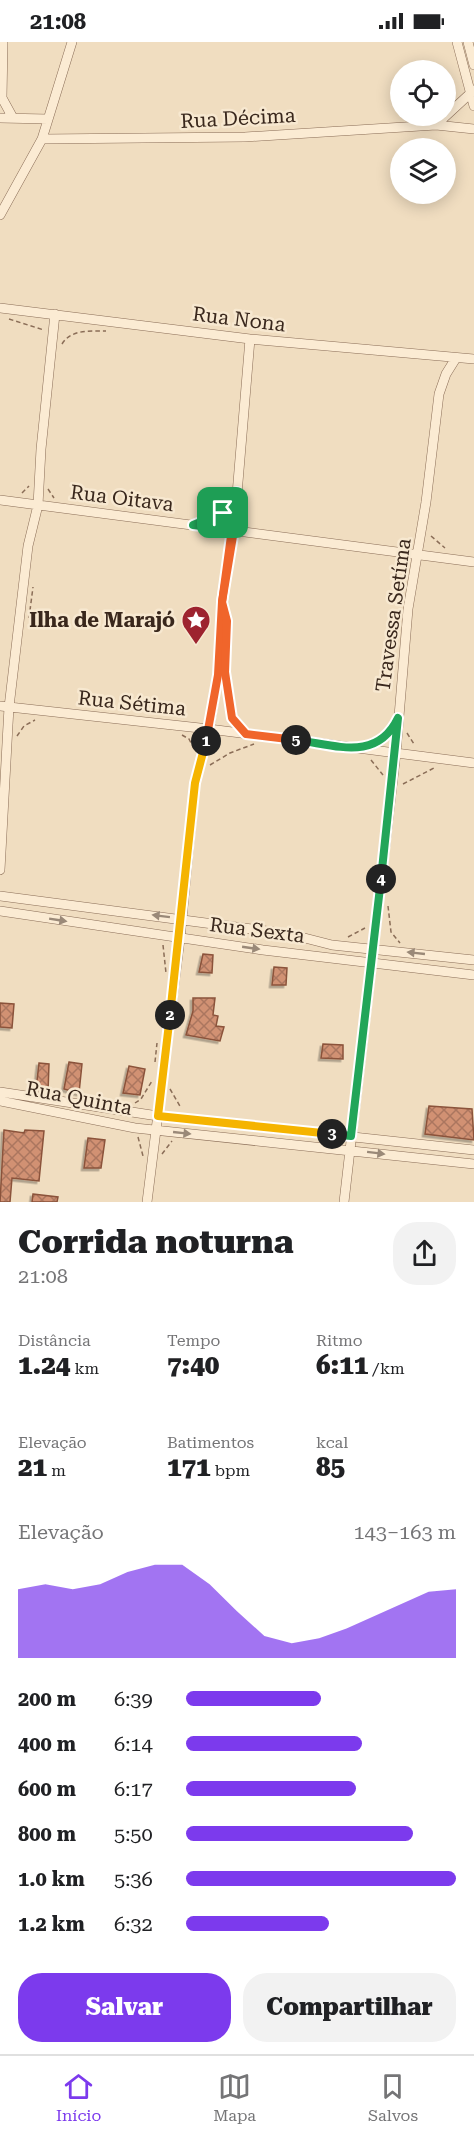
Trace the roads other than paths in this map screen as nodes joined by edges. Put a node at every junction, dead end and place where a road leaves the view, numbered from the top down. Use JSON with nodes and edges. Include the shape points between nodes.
{"nodes":[{"id":1,"x":3,"y":42,"type":"edge"},
{"id":2,"x":72,"y":42,"type":"edge"},
{"id":3,"x":457,"y":42,"type":"edge"},
{"id":4,"x":468,"y":42,"type":"edge"},
{"id":5,"x":474,"y":65,"type":"edge"},
{"id":6,"x":472,"y":91,"type":"edge"},
{"id":7,"x":456,"y":106,"type":"edge"},
{"id":8,"x":474,"y":106,"type":"edge"},
{"id":9,"x":0,"y":118,"type":"edge"},
{"id":10,"x":13,"y":118,"type":"junction"},
{"id":11,"x":48,"y":119,"type":"junction"},
{"id":12,"x":405,"y":126,"type":"edge"},
{"id":13,"x":451,"y":126,"type":"edge"},
{"id":14,"x":474,"y":129,"type":"edge"},
{"id":15,"x":42,"y":139,"type":"junction"},
{"id":16,"x":0,"y":214,"type":"edge"},
{"id":17,"x":0,"y":308,"type":"edge"},
{"id":18,"x":56,"y":314,"type":"junction"},
{"id":19,"x":250,"y":339,"type":"junction"},
{"id":20,"x":456,"y":358,"type":"junction"},
{"id":21,"x":474,"y":358,"type":"edge"},
{"id":22,"x":1,"y":501,"type":"edge"},
{"id":23,"x":38,"y":505,"type":"junction"},
{"id":24,"x":234,"y":530,"type":"junction"},
{"id":25,"x":418,"y":555,"type":"junction"},
{"id":26,"x":474,"y":562,"type":"edge"},
{"id":27,"x":4,"y":706,"type":"edge"},
{"id":28,"x":209,"y":729,"type":"junction"},
{"id":29,"x":396,"y":752,"type":"junction"},
{"id":30,"x":474,"y":763,"type":"edge"},
{"id":31,"x":0,"y":870,"type":"edge"},
{"id":32,"x":0,"y":896,"type":"edge"},
{"id":33,"x":0,"y":911,"type":"edge"},
{"id":34,"x":180,"y":919,"type":"junction"},
{"id":35,"x":180,"y":938,"type":"junction"},
{"id":36,"x":372,"y":950,"type":"junction"},
{"id":37,"x":474,"y":960,"type":"edge"},
{"id":38,"x":371,"y":961,"type":"junction"},
{"id":39,"x":474,"y":975,"type":"edge"},
{"id":40,"x":0,"y":1092,"type":"edge"},
{"id":41,"x":0,"y":1101,"type":"edge"},
{"id":42,"x":158,"y":1116,"type":"junction"},
{"id":43,"x":155,"y":1130,"type":"junction"},
{"id":44,"x":351,"y":1136,"type":"junction"},
{"id":45,"x":348,"y":1150,"type":"junction"},
{"id":46,"x":474,"y":1150,"type":"edge"},
{"id":47,"x":474,"y":1164,"type":"edge"},
{"id":48,"x":147,"y":1202,"type":"edge"},
{"id":49,"x":344,"y":1202,"type":"edge"}],
"edges":[{"from":1,"to":10,"type":"street","via":[[2,98]]},
{"from":2,"to":11,"type":"street"},
{"from":3,"to":6,"type":"street"},
{"from":4,"to":5,"type":"street"},
{"from":6,"to":7,"type":"street"},
{"from":6,"to":8,"type":"street"},
{"from":9,"to":10,"type":"street"},
{"from":10,"to":11,"type":"street"},
{"from":11,"to":15,"type":"street"},
{"from":12,"to":15,"type":"street","name":"Rua Décima","via":[[234,137]]},
{"from":13,"to":14,"type":"street","name":"Rua Décima"},
{"from":15,"to":16,"type":"street"},
{"from":17,"to":18,"type":"street","name":"Rua Nona"},
{"from":18,"to":19,"type":"street","name":"Rua Nona"},
{"from":18,"to":23,"type":"street","via":[[40,448]]},
{"from":19,"to":20,"type":"street","name":"Rua Nona"},
{"from":19,"to":24,"type":"street"},
{"from":20,"to":21,"type":"street","name":"Rua Nona"},
{"from":20,"to":25,"type":"street","name":"Travessa Setíma","via":[[439,394]]},
{"from":22,"to":23,"type":"street","name":"Rua Oitava"},
{"from":23,"to":24,"type":"street","name":"Rua Oitava"},
{"from":23,"to":27,"type":"street","via":[[28,546]]},
{"from":24,"to":25,"type":"street","name":"Rua Oitava"},
{"from":24,"to":28,"type":"street"},
{"from":25,"to":26,"type":"street","name":"Rua Oitava"},
{"from":25,"to":29,"type":"street","name":"Travessa Setíma","via":[[408,609]]},
{"from":27,"to":28,"type":"street","name":"Rua Sétima"},
{"from":27,"to":31,"type":"street","via":[[6,755]]},
{"from":28,"to":29,"type":"street","name":"Rua Sétima"},
{"from":28,"to":34,"type":"street","via":[[195,783]]},
{"from":29,"to":30,"type":"street","name":"Rua Sétima"},
{"from":29,"to":36,"type":"street","name":"Travessa Setíma"},
{"from":34,"to":32,"type":"street","one_way":true},
{"from":33,"to":35,"type":"street","name":"Rua Sexta","one_way":true},
{"from":34,"to":35,"type":"street"},
{"from":34,"to":36,"type":"street"},
{"from":35,"to":38,"type":"street","name":"Rua Sexta","one_way":true},
{"from":35,"to":42,"type":"street"},
{"from":37,"to":36,"type":"street","one_way":true},
{"from":36,"to":38,"type":"street","name":"Travessa Setíma"},
{"from":38,"to":39,"type":"street","name":"Rua Sexta"},
{"from":38,"to":44,"type":"street","name":"Travessa Setíma"},
{"from":40,"to":42,"type":"street","name":"Rua Quinta"},
{"from":41,"to":43,"type":"street","name":"Rua Quinta"},
{"from":42,"to":43,"type":"street"},
{"from":42,"to":44,"type":"street","name":"Rua Quinta"},
{"from":43,"to":45,"type":"street","name":"Rua Quinta","one_way":true},
{"from":43,"to":48,"type":"street"},
{"from":44,"to":45,"type":"street","name":"Travessa Setíma"},
{"from":44,"to":46,"type":"street","name":"Rua Quinta"},
{"from":45,"to":47,"type":"street","name":"Rua Quinta","one_way":true},
{"from":45,"to":49,"type":"street","name":"Travessa Setíma"}]}
